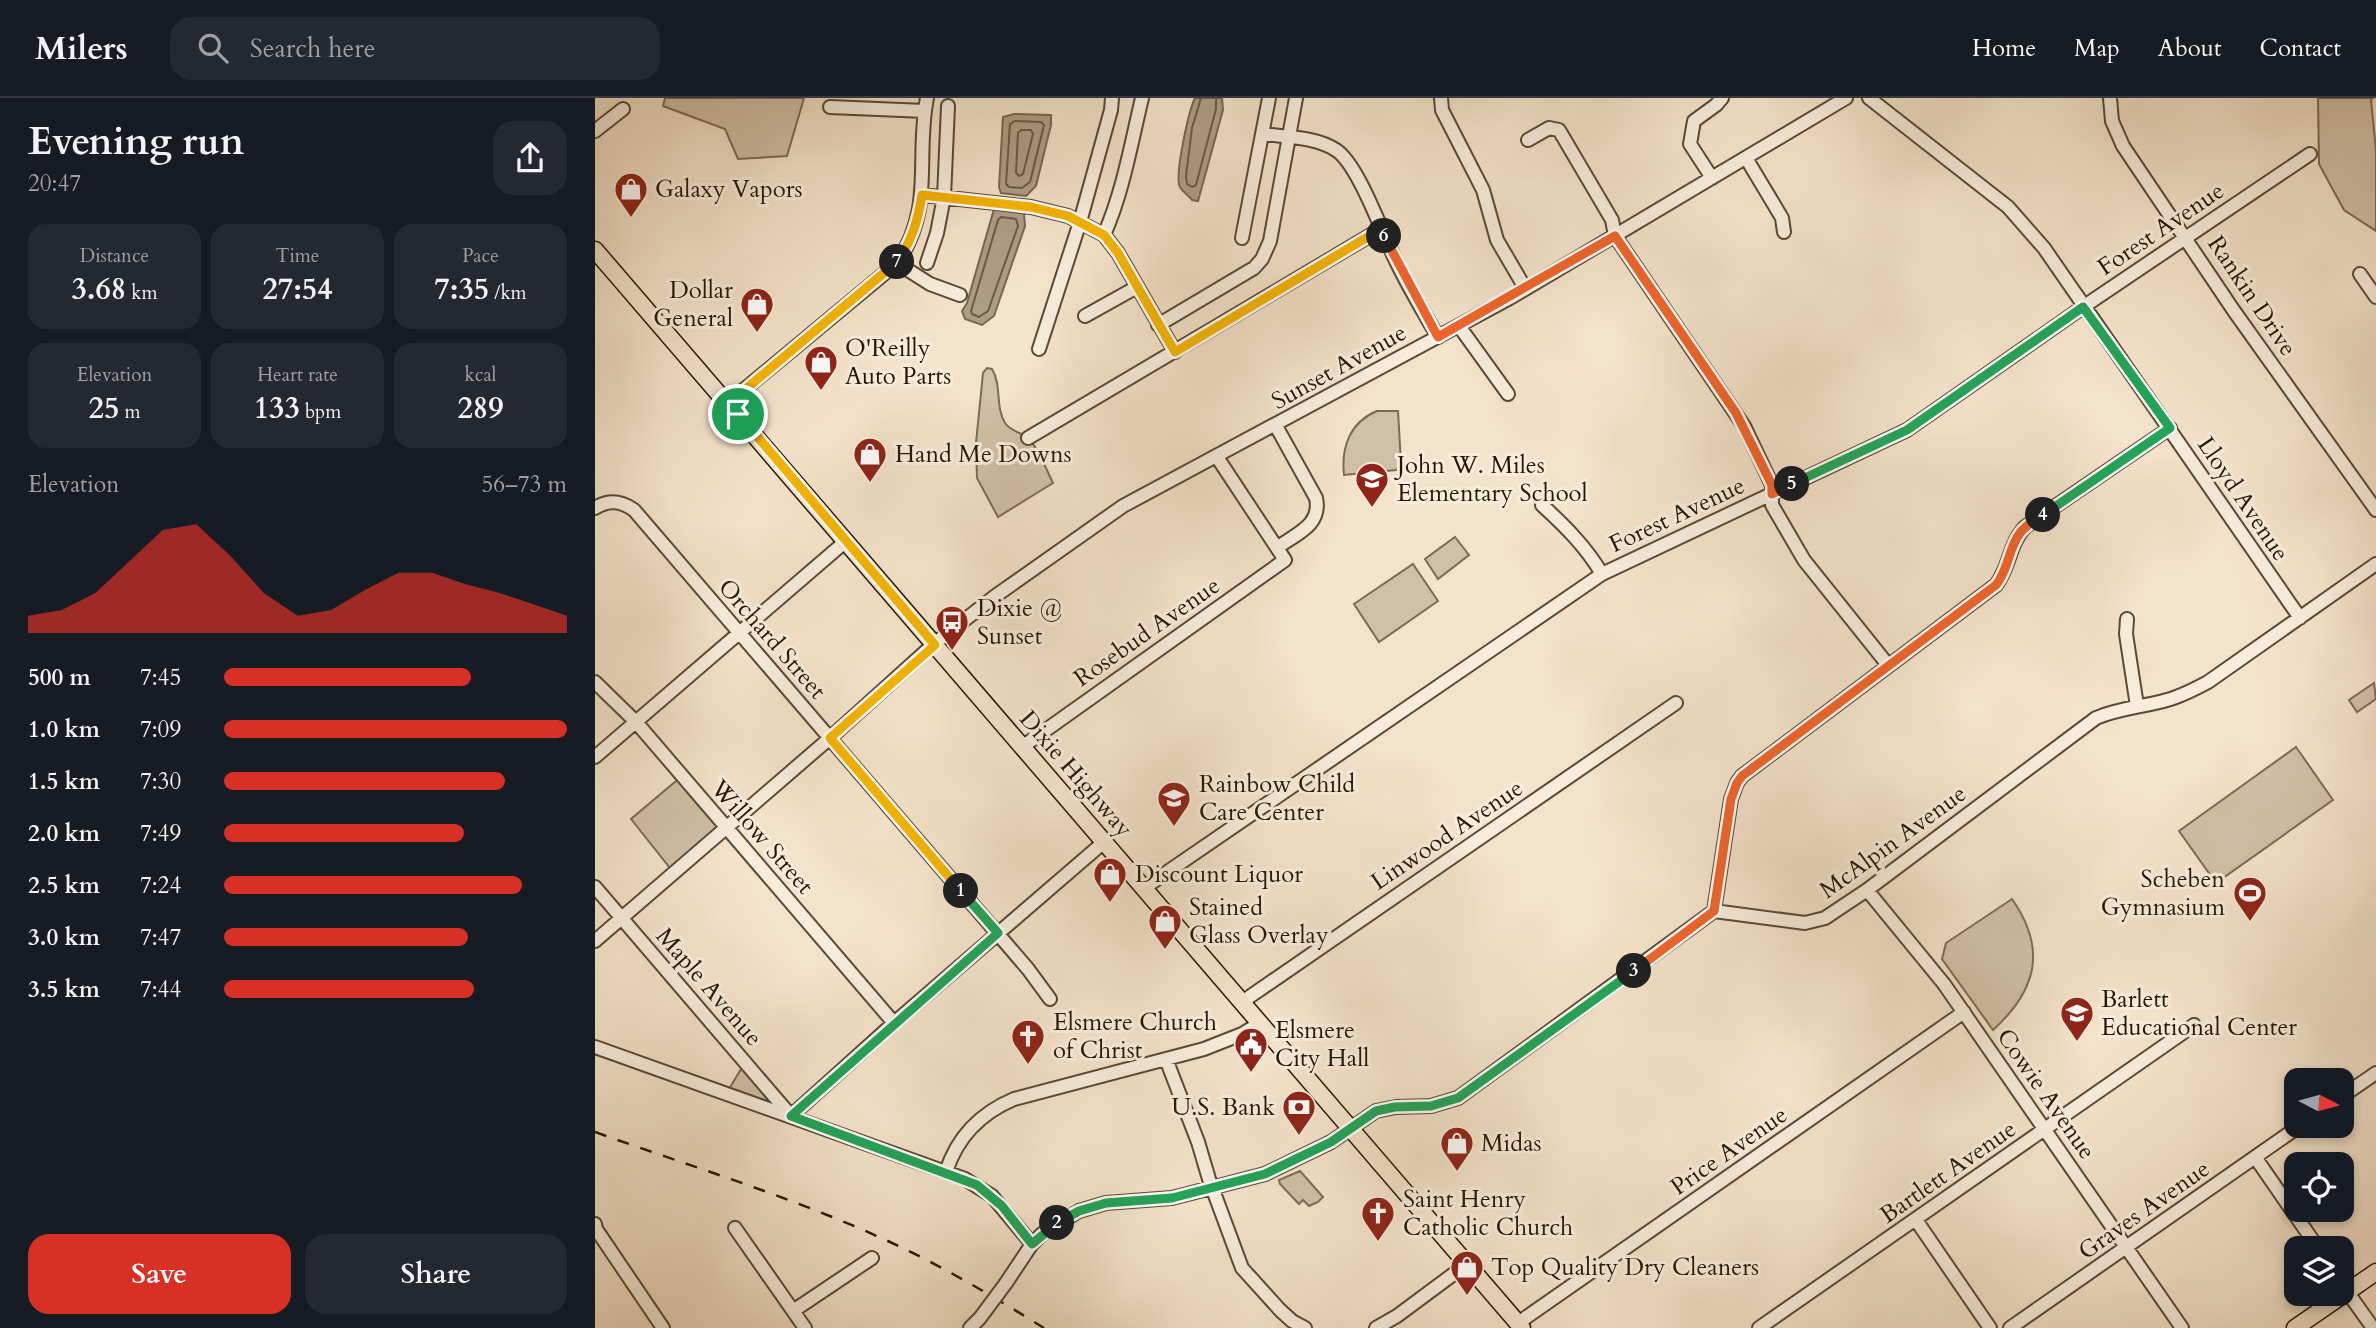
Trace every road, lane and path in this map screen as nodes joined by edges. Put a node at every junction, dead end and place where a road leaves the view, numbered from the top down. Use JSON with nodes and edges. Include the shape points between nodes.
{"nodes":[{"id":1,"x":1112,"y":98,"type":"edge"},
{"id":2,"x":1142,"y":98,"type":"edge"},
{"id":3,"x":1269,"y":98,"type":"edge"},
{"id":4,"x":1296,"y":98,"type":"edge"},
{"id":5,"x":1441,"y":98,"type":"edge"},
{"id":6,"x":1722,"y":98,"type":"edge"},
{"id":7,"x":1846,"y":98,"type":"edge"},
{"id":8,"x":1869,"y":98,"type":"edge"},
{"id":9,"x":2111,"y":98,"type":"edge"},
{"id":10,"x":926,"y":105,"type":"edge"},
{"id":11,"x":948,"y":106,"type":"dead end"},
{"id":12,"x":830,"y":107,"type":"dead end"},
{"id":13,"x":623,"y":108,"type":"dead end"},
{"id":14,"x":595,"y":131,"type":"edge"},
{"id":15,"x":1263,"y":134,"type":"junction"},
{"id":16,"x":1289,"y":137,"type":"junction"},
{"id":17,"x":1528,"y":140,"type":"dead end"},
{"id":18,"x":2310,"y":154,"type":"dead end"},
{"id":19,"x":1746,"y":158,"type":"junction"},
{"id":20,"x":1712,"y":178,"type":"junction"},
{"id":21,"x":922,"y":195,"type":"junction"},
{"id":22,"x":944,"y":197,"type":"junction"},
{"id":23,"x":1080,"y":222,"type":"junction"},
{"id":24,"x":1381,"y":229,"type":"junction"},
{"id":25,"x":1784,"y":232,"type":"dead end"},
{"id":26,"x":1104,"y":235,"type":"junction"},
{"id":27,"x":1615,"y":236,"type":"junction"},
{"id":28,"x":2186,"y":237,"type":"junction"},
{"id":29,"x":1242,"y":238,"type":"dead end"},
{"id":30,"x":595,"y":250,"type":"edge"},
{"id":31,"x":897,"y":262,"type":"junction"},
{"id":32,"x":927,"y":262,"type":"dead end"},
{"id":33,"x":2360,"y":274,"type":"dead end"},
{"id":34,"x":1137,"y":287,"type":"junction"},
{"id":35,"x":1525,"y":288,"type":"junction"},
{"id":36,"x":960,"y":295,"type":"dead end"},
{"id":37,"x":2376,"y":298,"type":"edge"},
{"id":38,"x":2083,"y":307,"type":"junction"},
{"id":39,"x":1085,"y":316,"type":"dead end"},
{"id":40,"x":1159,"y":325,"type":"junction"},
{"id":41,"x":1459,"y":326,"type":"junction"},
{"id":42,"x":1438,"y":337,"type":"junction"},
{"id":43,"x":1039,"y":349,"type":"dead end"},
{"id":44,"x":1175,"y":352,"type":"junction"},
{"id":45,"x":1508,"y":394,"type":"dead end"},
{"id":46,"x":729,"y":403,"type":"junction"},
{"id":47,"x":1276,"y":426,"type":"junction"},
{"id":48,"x":2170,"y":428,"type":"junction"},
{"id":49,"x":1028,"y":438,"type":"dead end"},
{"id":50,"x":1217,"y":457,"type":"junction"},
{"id":51,"x":1772,"y":494,"type":"junction"},
{"id":52,"x":1542,"y":505,"type":"dead end"},
{"id":53,"x":595,"y":508,"type":"edge"},
{"id":54,"x":2376,"y":510,"type":"edge"},
{"id":55,"x":846,"y":541,"type":"junction"},
{"id":56,"x":1277,"y":548,"type":"junction"},
{"id":57,"x":2376,"y":564,"type":"edge"},
{"id":58,"x":1602,"y":574,"type":"junction"},
{"id":59,"x":2300,"y":618,"type":"junction"},
{"id":60,"x":2127,"y":619,"type":"dead end"},
{"id":61,"x":739,"y":633,"type":"junction"},
{"id":62,"x":935,"y":645,"type":"junction"},
{"id":63,"x":1888,"y":665,"type":"junction"},
{"id":64,"x":595,"y":682,"type":"edge"},
{"id":65,"x":1676,"y":704,"type":"dead end"},
{"id":66,"x":2137,"y":706,"type":"junction"},
{"id":67,"x":636,"y":722,"type":"junction"},
{"id":68,"x":830,"y":738,"type":"junction"},
{"id":69,"x":1022,"y":747,"type":"junction"},
{"id":70,"x":595,"y":757,"type":"edge"},
{"id":71,"x":726,"y":828,"type":"junction"},
{"id":72,"x":1104,"y":842,"type":"junction"},
{"id":73,"x":595,"y":887,"type":"edge"},
{"id":74,"x":1144,"y":888,"type":"junction"},
{"id":75,"x":1867,"y":890,"type":"junction"},
{"id":76,"x":1714,"y":911,"type":"junction"},
{"id":77,"x":621,"y":918,"type":"junction"},
{"id":78,"x":998,"y":933,"type":"junction"},
{"id":79,"x":595,"y":941,"type":"edge"},
{"id":80,"x":1050,"y":999,"type":"dead end"},
{"id":81,"x":1242,"y":1002,"type":"junction"},
{"id":82,"x":1964,"y":1012,"type":"junction"},
{"id":83,"x":894,"y":1023,"type":"junction"},
{"id":84,"x":1260,"y":1023,"type":"junction"},
{"id":85,"x":2194,"y":1025,"type":"dead end"},
{"id":86,"x":595,"y":1047,"type":"edge"},
{"id":87,"x":1166,"y":1059,"type":"junction"},
{"id":88,"x":2376,"y":1073,"type":"edge"},
{"id":89,"x":2354,"y":1088,"type":"edge"},
{"id":90,"x":791,"y":1116,"type":"junction"},
{"id":91,"x":1351,"y":1128,"type":"junction"},
{"id":92,"x":2046,"y":1129,"type":"junction"},
{"id":93,"x":2284,"y":1137,"type":"edge"},
{"id":94,"x":2255,"y":1157,"type":"junction"},
{"id":95,"x":946,"y":1172,"type":"junction"},
{"id":96,"x":1212,"y":1186,"type":"junction"},
{"id":97,"x":1916,"y":1220,"type":"junction"},
{"id":98,"x":595,"y":1224,"type":"edge"},
{"id":99,"x":736,"y":1228,"type":"dead end"},
{"id":100,"x":2310,"y":1236,"type":"edge"},
{"id":101,"x":1032,"y":1244,"type":"junction"},
{"id":102,"x":2127,"y":1247,"type":"junction"},
{"id":103,"x":871,"y":1258,"type":"dead end"},
{"id":104,"x":1467,"y":1264,"type":"junction"},
{"id":105,"x":2376,"y":1272,"type":"edge"},
{"id":106,"x":2354,"y":1283,"type":"edge"},
{"id":107,"x":2354,"y":1300,"type":"edge"},
{"id":108,"x":2322,"y":1306,"type":"edge"},
{"id":109,"x":793,"y":1311,"type":"junction"},
{"id":110,"x":1286,"y":1325,"type":"edge"},
{"id":111,"x":1520,"y":1326,"type":"edge"},
{"id":112,"x":663,"y":1328,"type":"edge"},
{"id":113,"x":805,"y":1328,"type":"edge"},
{"id":114,"x":970,"y":1328,"type":"edge"},
{"id":115,"x":1305,"y":1328,"type":"edge"},
{"id":116,"x":1376,"y":1328,"type":"edge"},
{"id":117,"x":1759,"y":1328,"type":"edge"},
{"id":118,"x":1990,"y":1328,"type":"edge"},
{"id":119,"x":2010,"y":1328,"type":"edge"},
{"id":120,"x":2182,"y":1328,"type":"edge"},
{"id":121,"x":2295,"y":1328,"type":"edge"},
{"id":122,"x":2373,"y":1328,"type":"edge"}],
"edges":[{"from":1,"to":23,"type":"street"},
{"from":2,"to":26,"type":"street"},
{"from":3,"to":15,"type":"street"},
{"from":4,"to":16,"type":"street"},
{"from":5,"to":35,"type":"street","via":[[1442,110],[1483,190],[1497,240]]},
{"from":6,"to":20,"type":"street","via":[[1694,121],[1690,144]]},
{"from":7,"to":19,"type":"street","name":"Sunset Avenue"},
{"from":8,"to":38,"type":"street","name":"Lloyd Avenue","via":[[2008,207]]},
{"from":9,"to":28,"type":"street","name":"Rankin Drive","via":[[2117,135]]},
{"from":10,"to":12,"type":"street"},
{"from":10,"to":21,"type":"street"},
{"from":11,"to":22,"type":"street"},
{"from":13,"to":14,"type":"street"},
{"from":15,"to":16,"type":"street"},
{"from":15,"to":29,"type":"street"},
{"from":16,"to":24,"type":"street","via":[[1329,146],[1343,156]]},
{"from":16,"to":40,"type":"street","via":[[1262,259]]},
{"from":17,"to":27,"type":"street","via":[[1549,128],[1559,130],[1612,220]]},
{"from":18,"to":28,"type":"street","name":"Forest Avenue"},
{"from":19,"to":20,"type":"street","name":"Sunset Avenue"},
{"from":19,"to":25,"type":"street","via":[[1782,218]]},
{"from":20,"to":27,"type":"street","name":"Sunset Avenue"},
{"from":21,"to":22,"type":"street"},
{"from":21,"to":31,"type":"street","via":[[916,226]]},
{"from":22,"to":23,"type":"street","via":[[1031,207]]},
{"from":22,"to":32,"type":"street"},
{"from":23,"to":26,"type":"street"},
{"from":23,"to":43,"type":"street"},
{"from":24,"to":42,"type":"street"},
{"from":24,"to":44,"type":"street"},
{"from":26,"to":34,"type":"street"},
{"from":27,"to":35,"type":"street","name":"Sunset Avenue"},
{"from":27,"to":51,"type":"street","via":[[1736,413],[1772,485]]},
{"from":28,"to":38,"type":"street","name":"Forest Avenue"},
{"from":28,"to":54,"type":"street","name":"Rankin Drive"},
{"from":30,"to":46,"type":"main road","name":"Dixie Highway"},
{"from":31,"to":36,"type":"street","via":[[930,284]]},
{"from":31,"to":46,"type":"street"},
{"from":33,"to":37,"type":"street"},
{"from":34,"to":39,"type":"street"},
{"from":34,"to":40,"type":"street"},
{"from":35,"to":41,"type":"street","name":"Sunset Avenue"},
{"from":38,"to":48,"type":"street","name":"Lloyd Avenue"},
{"from":38,"to":51,"type":"street","name":"Forest Avenue","via":[[1907,430]]},
{"from":40,"to":44,"type":"street"},
{"from":41,"to":42,"type":"street","name":"Sunset Avenue"},
{"from":41,"to":45,"type":"street"},
{"from":42,"to":47,"type":"street","name":"Sunset Avenue"},
{"from":44,"to":49,"type":"street"},
{"from":46,"to":55,"type":"main road","name":"Dixie Highway"},
{"from":47,"to":50,"type":"street","name":"Sunset Avenue"},
{"from":47,"to":56,"type":"street","via":[[1316,498],[1317,511],[1310,525]]},
{"from":48,"to":59,"type":"street","name":"Lloyd Avenue"},
{"from":48,"to":63,"type":"street","via":[[2025,527],[2014,541],[1996,585]]},
{"from":50,"to":56,"type":"street"},
{"from":50,"to":62,"type":"street","name":"Sunset Avenue","via":[[1123,506],[994,597]]},
{"from":51,"to":58,"type":"street","name":"Forest Avenue"},
{"from":51,"to":63,"type":"street","via":[[1772,505],[1804,560]]},
{"from":52,"to":58,"type":"street"},
{"from":53,"to":61,"type":"street","name":"Orchard Street","via":[[613,501],[634,510]]},
{"from":55,"to":61,"type":"street"},
{"from":55,"to":62,"type":"main road","name":"Dixie Highway"},
{"from":56,"to":69,"type":"street","name":"Rosebud Avenue","via":[[1285,560]]},
{"from":57,"to":59,"type":"street","name":"McAlpin Avenue"},
{"from":58,"to":74,"type":"street","name":"Forest Avenue"},
{"from":59,"to":66,"type":"street","name":"McAlpin Avenue","via":[[2187,694]]},
{"from":60,"to":66,"type":"street"},
{"from":61,"to":67,"type":"street"},
{"from":61,"to":68,"type":"street","name":"Orchard Street"},
{"from":62,"to":68,"type":"street","name":"Sunset Avenue"},
{"from":62,"to":69,"type":"main road","name":"Dixie Highway"},
{"from":63,"to":76,"type":"street","via":[[1737,783]]},
{"from":64,"to":67,"type":"street","name":"Willow Street"},
{"from":65,"to":81,"type":"street","name":"Linwood Avenue"},
{"from":66,"to":75,"type":"street","name":"McAlpin Avenue","via":[[2106,714],[2077,730]]},
{"from":67,"to":70,"type":"street"},
{"from":67,"to":71,"type":"street","name":"Willow Street"},
{"from":68,"to":71,"type":"street","name":"Sunset Avenue"},
{"from":68,"to":78,"type":"street","name":"Orchard Street"},
{"from":69,"to":72,"type":"main road","name":"Dixie Highway"},
{"from":71,"to":77,"type":"street","name":"Sunset Avenue"},
{"from":71,"to":83,"type":"street","name":"Willow Street"},
{"from":72,"to":74,"type":"main road","name":"Dixie Highway"},
{"from":72,"to":78,"type":"street"},
{"from":73,"to":77,"type":"street","name":"Maple Avenue"},
{"from":74,"to":81,"type":"main road","name":"Dixie Highway"},
{"from":75,"to":76,"type":"street","name":"McAlpin Avenue","via":[[1817,922]]},
{"from":75,"to":82,"type":"street","name":"Cowie Avenue"},
{"from":76,"to":91,"type":"street","via":[[1458,1098],[1431,1106],[1383,1108]]},
{"from":77,"to":79,"type":"street","name":"Sunset Avenue"},
{"from":77,"to":90,"type":"street","name":"Maple Avenue"},
{"from":78,"to":80,"type":"street","name":"Orchard Street"},
{"from":78,"to":83,"type":"street"},
{"from":81,"to":84,"type":"main road","name":"Dixie Highway"},
{"from":82,"to":92,"type":"street","name":"Cowie Avenue"},
{"from":82,"to":111,"type":"street","name":"Price Avenue"},
{"from":83,"to":90,"type":"street"},
{"from":84,"to":87,"type":"street","via":[[1242,1034]]},
{"from":84,"to":91,"type":"main road","name":"Dixie Highway"},
{"from":85,"to":92,"type":"street","name":"Bartlett Avenue"},
{"from":86,"to":90,"type":"street"},
{"from":87,"to":95,"type":"street","via":[[1001,1105],[967,1132]]},
{"from":87,"to":96,"type":"street"},
{"from":88,"to":89,"type":"street"},
{"from":90,"to":95,"type":"street"},
{"from":91,"to":96,"type":"street","via":[[1265,1174]]},
{"from":91,"to":104,"type":"main road","name":"Dixie Highway"},
{"from":92,"to":97,"type":"street","name":"Bartlett Avenue"},
{"from":92,"to":102,"type":"street","name":"Cowie Avenue"},
{"from":93,"to":94,"type":"street","name":"Graves Avenue"},
{"from":94,"to":100,"type":"street"},
{"from":94,"to":102,"type":"street","name":"Graves Avenue"},
{"from":95,"to":101,"type":"street","via":[[992,1196]]},
{"from":96,"to":101,"type":"street","via":[[1172,1198],[1106,1203],[1079,1211]]},
{"from":96,"to":110,"type":"street","via":[[1242,1268]]},
{"from":97,"to":117,"type":"street","name":"Bartlett Avenue"},
{"from":97,"to":118,"type":"street"},
{"from":98,"to":112,"type":"street"},
{"from":99,"to":109,"type":"street"},
{"from":101,"to":114,"type":"street","bridge":true},
{"from":102,"to":119,"type":"street","name":"Graves Avenue"},
{"from":102,"to":120,"type":"street","name":"Cowie Avenue"},
{"from":103,"to":109,"type":"street"},
{"from":104,"to":111,"type":"main road","name":"Dixie Highway"},
{"from":104,"to":116,"type":"street"},
{"from":105,"to":106,"type":"main road"},
{"from":107,"to":122,"type":"street"},
{"from":108,"to":121,"type":"main road"},
{"from":109,"to":113,"type":"street"},
{"from":110,"to":115,"type":"street"}]}
